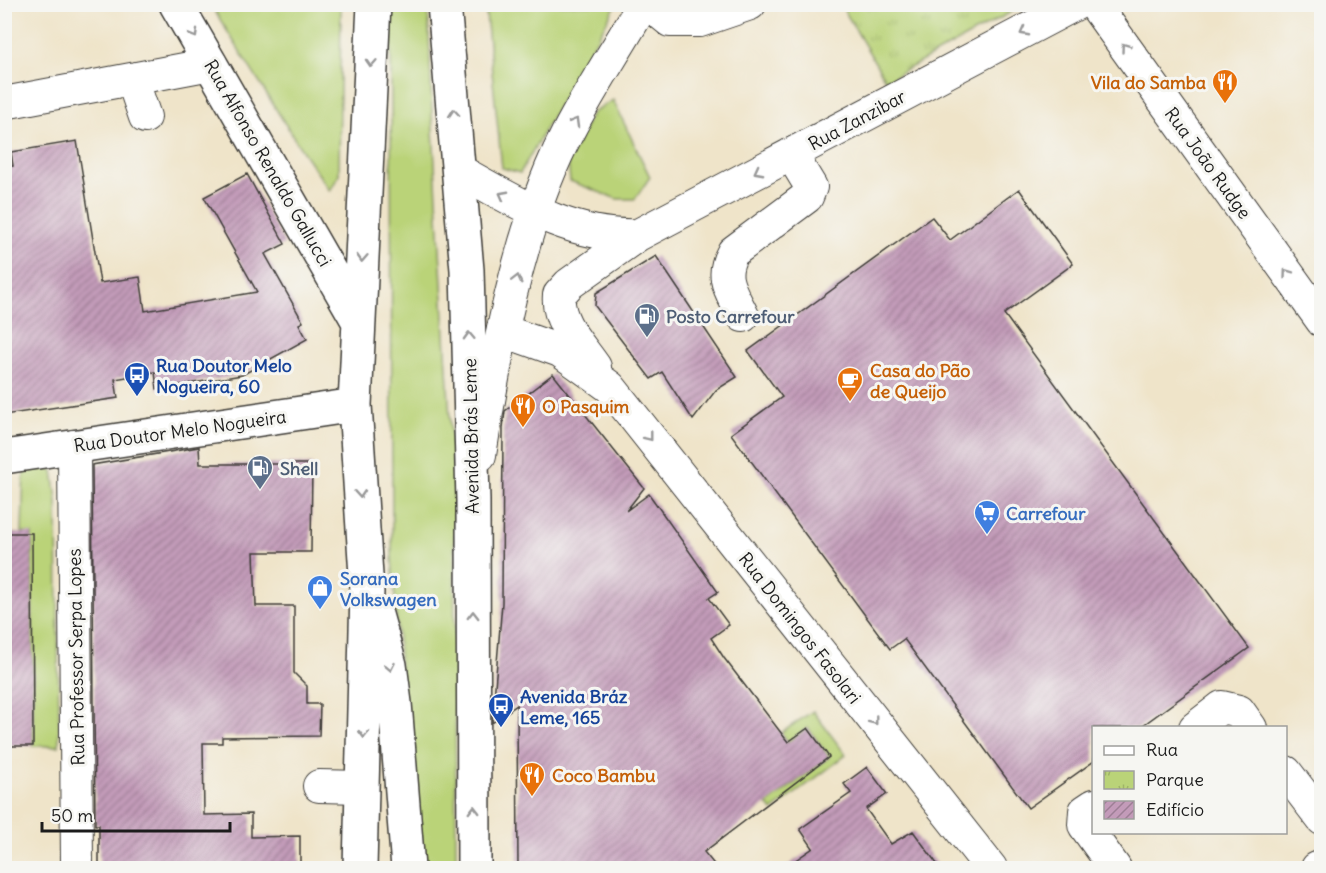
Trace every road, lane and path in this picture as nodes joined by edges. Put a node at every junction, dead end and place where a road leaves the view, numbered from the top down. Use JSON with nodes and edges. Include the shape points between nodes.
{"nodes":[{"id":1,"x":176,"y":4,"type":"edge"},
{"id":2,"x":374,"y":4,"type":"edge"},
{"id":3,"x":444,"y":4,"type":"edge"},
{"id":4,"x":643,"y":4,"type":"edge"},
{"id":5,"x":649,"y":4,"type":"edge"},
{"id":6,"x":750,"y":4,"type":"edge"},
{"id":7,"x":1076,"y":4,"type":"edge"},
{"id":8,"x":1094,"y":4,"type":"edge"},
{"id":9,"x":211,"y":64,"type":"junction"},
{"id":10,"x":132,"y":79,"type":"junction"},
{"id":11,"x":4,"y":103,"type":"edge"},
{"id":12,"x":146,"y":117,"type":"dead end"},
{"id":13,"x":791,"y":154,"type":"junction"},
{"id":14,"x":460,"y":171,"type":"junction"},
{"id":15,"x":535,"y":212,"type":"junction"},
{"id":16,"x":638,"y":235,"type":"junction"},
{"id":17,"x":569,"y":284,"type":"joint"},
{"id":18,"x":743,"y":316,"type":"dead end"},
{"id":19,"x":1322,"y":321,"type":"edge"},
{"id":20,"x":359,"y":322,"type":"junction"},
{"id":21,"x":504,"y":331,"type":"junction"},
{"id":22,"x":610,"y":387,"type":"junction"},
{"id":23,"x":355,"y":405,"type":"junction"},
{"id":24,"x":74,"y":446,"type":"junction"},
{"id":25,"x":4,"y":457,"type":"edge"},
{"id":26,"x":473,"y":501,"type":"junction"},
{"id":27,"x":367,"y":591,"type":"junction"},
{"id":28,"x":1197,"y":726,"type":"edge"},
{"id":29,"x":1250,"y":726,"type":"edge"},
{"id":30,"x":1287,"y":773,"type":"edge"},
{"id":31,"x":319,"y":786,"type":"dead end"},
{"id":32,"x":362,"y":787,"type":"junction"},
{"id":33,"x":1092,"y":807,"type":"edge"},
{"id":34,"x":1322,"y":819,"type":"edge"},
{"id":35,"x":1322,"y":866,"type":"edge"},
{"id":36,"x":77,"y":868,"type":"edge"},
{"id":37,"x":360,"y":868,"type":"edge"},
{"id":38,"x":408,"y":868,"type":"edge"},
{"id":39,"x":474,"y":868,"type":"edge"},
{"id":40,"x":991,"y":868,"type":"edge"},
{"id":41,"x":1115,"y":868,"type":"edge"},
{"id":42,"x":1317,"y":868,"type":"edge"}],
"edges":[{"from":1,"to":9,"type":"main road","name":"Rua Alfonso Renaldo Gallucci","one_way":true},
{"from":2,"to":20,"type":"main road","one_way":true},
{"from":14,"to":3,"type":"main road","name":"Avenida Brás Leme","one_way":true},
{"from":15,"to":4,"type":"street","one_way":true,"via":[[563,142]]},
{"from":5,"to":6,"type":"street","via":[[670,21],[700,21]]},
{"from":7,"to":13,"type":"street","name":"Rua Zanzibar","one_way":true},
{"from":19,"to":8,"type":"street","name":"Rua João Rudge","one_way":true},
{"from":9,"to":10,"type":"street"},
{"from":9,"to":20,"type":"main road","name":"Rua Alfonso Renaldo Gallucci"},
{"from":10,"to":11,"type":"street"},
{"from":10,"to":12,"type":"street"},
{"from":13,"to":16,"type":"street","name":"Rua Zanzibar","one_way":true},
{"from":13,"to":18,"type":"street","via":[[811,187],[807,197],[733,252],[725,264],[725,279]]},
{"from":15,"to":14,"type":"street","name":"Rua Zanzibar","one_way":true},
{"from":26,"to":14,"type":"main road","name":"Avenida Brás Leme","one_way":true,"via":[[467,270]]},
{"from":15,"to":16,"type":"street","name":"Rua Zanzibar","via":[[596,234]]},
{"from":21,"to":15,"type":"street","one_way":true},
{"from":16,"to":17,"type":"street","name":"Rua Zanzibar"},
{"from":17,"to":22,"type":"street","name":"Rua Domingos Fasolari","via":[[559,296],[560,310],[566,325]]},
{"from":20,"to":23,"type":"main road"},
{"from":21,"to":22,"type":"street","name":"Rua Domingos Fasolari","via":[[560,351]]},
{"from":21,"to":26,"type":"street"},
{"from":22,"to":40,"type":"street","name":"Rua Domingos Fasolari","one_way":true},
{"from":23,"to":24,"type":"main road","name":"Rua Doutor Melo Nogueira"},
{"from":23,"to":27,"type":"main road","one_way":true},
{"from":24,"to":25,"type":"main road","name":"Rua Doutor Melo Nogueira"},
{"from":24,"to":36,"type":"street","name":"Rua Professor Serpa Lopes","via":[[64,811]]},
{"from":39,"to":26,"type":"main road","name":"Avenida Brás Leme","one_way":true},
{"from":27,"to":32,"type":"main road","one_way":true},
{"from":27,"to":38,"type":"main road","one_way":true,"via":[[390,665]]},
{"from":28,"to":29,"type":"street","via":[[1222,707],[1239,711]]},
{"from":30,"to":34,"type":"street"},
{"from":31,"to":32,"type":"street"},
{"from":32,"to":37,"type":"main road"},
{"from":33,"to":41,"type":"street","via":[[1085,812],[1084,825]]},
{"from":35,"to":42,"type":"street"}]}
